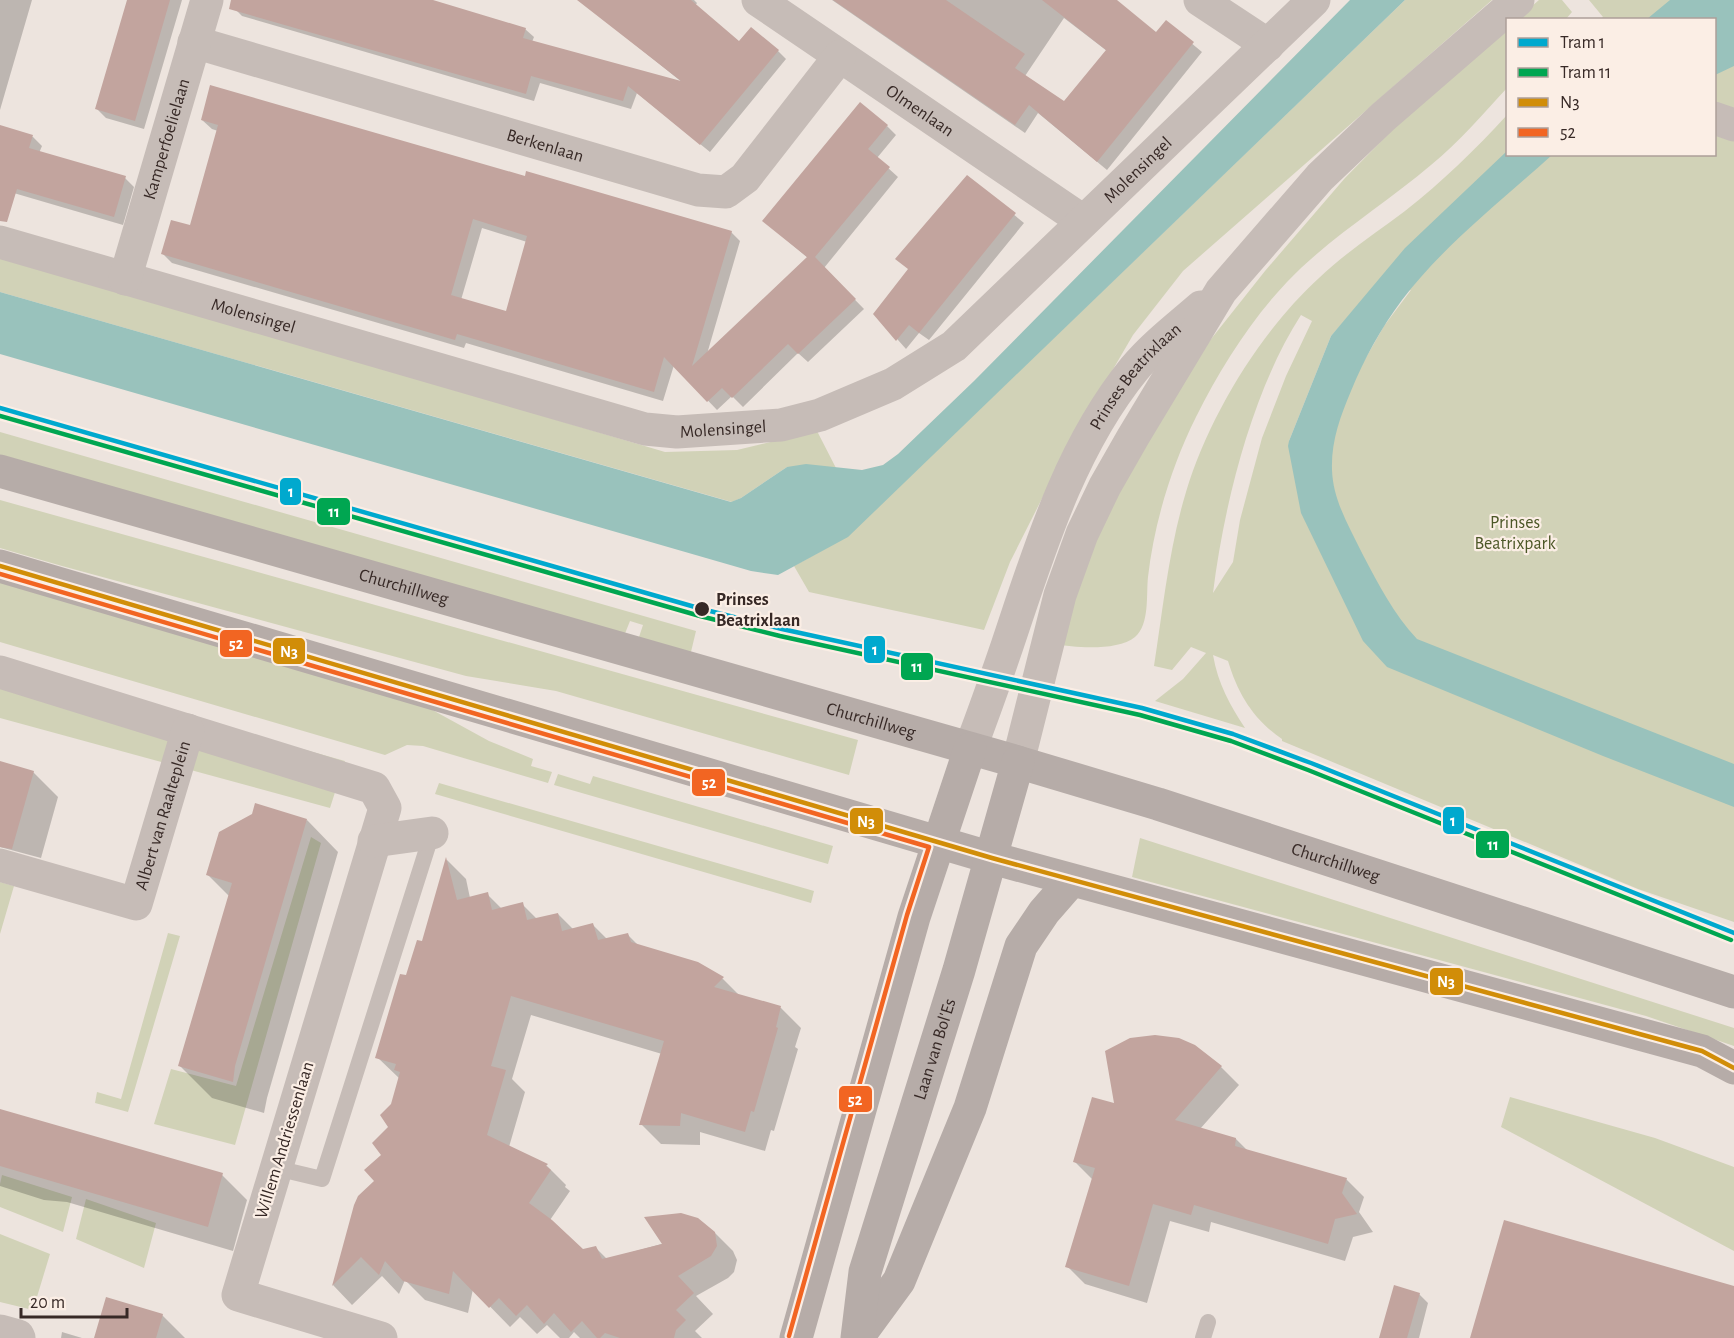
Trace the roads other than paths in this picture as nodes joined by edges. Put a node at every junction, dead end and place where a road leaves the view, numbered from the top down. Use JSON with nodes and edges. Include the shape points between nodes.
{"nodes":[{"id":1,"x":207,"y":0,"type":"edge"},
{"id":2,"x":758,"y":0,"type":"edge"},
{"id":3,"x":1200,"y":0,"type":"edge"},
{"id":4,"x":1314,"y":0,"type":"edge"},
{"id":5,"x":1518,"y":0,"type":"edge"},
{"id":6,"x":194,"y":42,"type":"junction"},
{"id":7,"x":1268,"y":45,"type":"junction"},
{"id":8,"x":840,"y":56,"type":"junction"},
{"id":9,"x":1716,"y":119,"type":"edge"},
{"id":10,"x":1734,"y":125,"type":"edge"},
{"id":11,"x":1083,"y":221,"type":"junction"},
{"id":12,"x":0,"y":242,"type":"edge"},
{"id":13,"x":125,"y":279,"type":"junction"},
{"id":14,"x":1221,"y":291,"type":"junction"},
{"id":15,"x":0,"y":471,"type":"edge"},
{"id":16,"x":0,"y":566,"type":"edge"},
{"id":17,"x":0,"y":672,"type":"edge"},
{"id":18,"x":188,"y":730,"type":"junction"},
{"id":19,"x":970,"y":749,"type":"junction"},
{"id":20,"x":1018,"y":762,"type":"junction"},
{"id":21,"x":432,"y":833,"type":"joint"},
{"id":22,"x":374,"y":841,"type":"junction"},
{"id":23,"x":938,"y":842,"type":"junction"},
{"id":24,"x":992,"y":858,"type":"junction"},
{"id":25,"x":0,"y":864,"type":"edge"},
{"id":26,"x":1071,"y":881,"type":"junction"},
{"id":27,"x":1734,"y":992,"type":"edge"},
{"id":28,"x":1734,"y":1068,"type":"edge"},
{"id":29,"x":276,"y":1168,"type":"junction"},
{"id":30,"x":0,"y":1331,"type":"edge"},
{"id":31,"x":19,"y":1338,"type":"edge"},
{"id":32,"x":381,"y":1338,"type":"edge"},
{"id":33,"x":796,"y":1338,"type":"edge"},
{"id":34,"x":857,"y":1338,"type":"edge"}],
"edges":[{"from":1,"to":6,"type":"street","name":"Kamperfoelielaan"},
{"from":2,"to":8,"type":"street","name":"Olmenlaan"},
{"from":3,"to":7,"type":"street"},
{"from":4,"to":7,"type":"street","name":"Molensingel"},
{"from":5,"to":14,"type":"street","name":"Prinses Beatrixlaan","via":[[1320,177]]},
{"from":6,"to":8,"type":"street","name":"Berkenlaan","via":[[698,190],[726,192],[745,178]]},
{"from":6,"to":13,"type":"street","name":"Kamperfoelielaan"},
{"from":7,"to":11,"type":"street","name":"Molensingel"},
{"from":8,"to":11,"type":"street","name":"Olmenlaan"},
{"from":9,"to":10,"type":"street"},
{"from":11,"to":13,"type":"street","name":"Molensingel","via":[[954,346],[893,384],[820,415],[781,425],[677,432],[645,429]]},
{"from":12,"to":13,"type":"street","name":"Molensingel"},
{"from":14,"to":19,"type":"street","name":"Prinses Beatrixlaan","via":[[1135,368],[1095,429],[1041,543]]},
{"from":14,"to":20,"type":"street","name":"Prinses Beatrixlaan","via":[[1133,437],[1082,534],[1060,595]]},
{"from":15,"to":19,"type":"main road","name":"Churchillweg"},
{"from":16,"to":23,"type":"main road"},
{"from":17,"to":18,"type":"street","name":"Willem Andriessenlaan"},
{"from":18,"to":22,"type":"street","name":"Willem Andriessenlaan","via":[[374,788],[385,808]]},
{"from":18,"to":25,"type":"street","name":"Albert van Raalteplein","via":[[136,904]]},
{"from":19,"to":20,"type":"main road","name":"Churchillweg"},
{"from":19,"to":23,"type":"main road"},
{"from":20,"to":24,"type":"main road","name":"Laan van Bol'Es"},
{"from":20,"to":27,"type":"main road","name":"Churchillweg"},
{"from":21,"to":22,"type":"street"},
{"from":21,"to":29,"type":"lane","via":[[322,1179]]},
{"from":22,"to":29,"type":"street","name":"Willem Andriessenlaan"},
{"from":23,"to":24,"type":"main road"},
{"from":23,"to":33,"type":"main road"},
{"from":24,"to":26,"type":"main road"},
{"from":24,"to":34,"type":"main road","name":"Laan van Bol'Es","via":[[865,1272]]},
{"from":26,"to":28,"type":"main road","via":[[1702,1051]]},
{"from":26,"to":34,"type":"main road","via":[[1021,946],[970,1108],[899,1281]]},
{"from":29,"to":32,"type":"street","name":"Willem Andriessenlaan","via":[[238,1295]]},
{"from":30,"to":31,"type":"street"}]}
